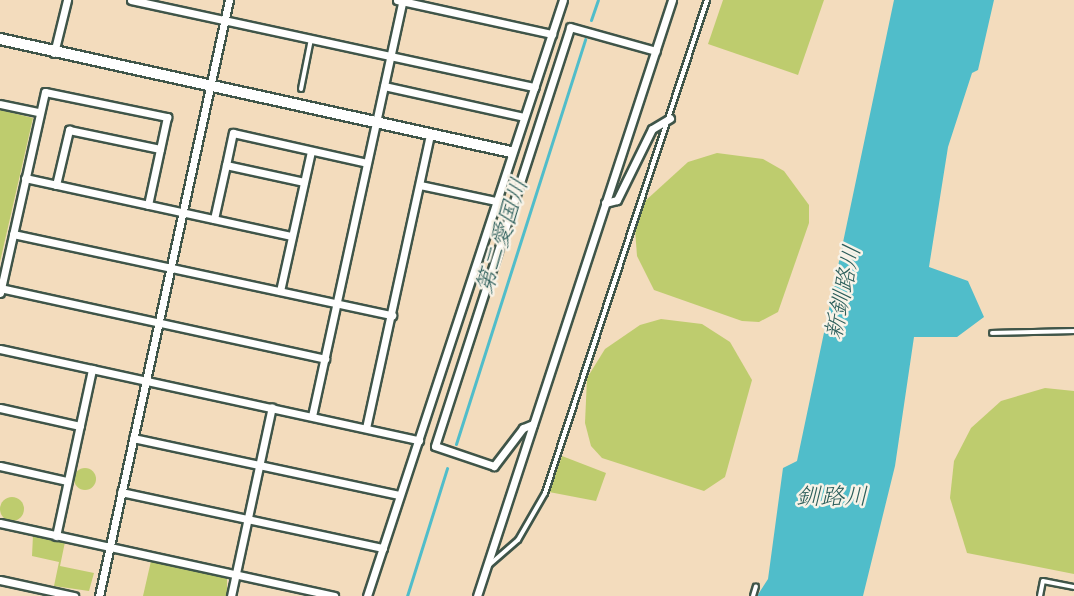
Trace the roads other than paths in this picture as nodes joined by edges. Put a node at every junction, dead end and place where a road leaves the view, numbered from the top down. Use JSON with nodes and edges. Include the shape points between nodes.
{"nodes":[{"id":1,"x":67,"y":0,"type":"edge"},
{"id":2,"x":131,"y":0,"type":"edge"},
{"id":3,"x":229,"y":0,"type":"edge"},
{"id":4,"x":401,"y":0,"type":"edge"},
{"id":5,"x":563,"y":0,"type":"edge"},
{"id":6,"x":672,"y":0,"type":"edge"},
{"id":7,"x":707,"y":0,"type":"edge"},
{"id":8,"x":225,"y":20,"type":"junction"},
{"id":9,"x":552,"y":34,"type":"junction"},
{"id":10,"x":312,"y":38,"type":"junction"},
{"id":11,"x":0,"y":39,"type":"edge"},
{"id":12,"x":656,"y":51,"type":"junction"},
{"id":13,"x":54,"y":53,"type":"junction"},
{"id":14,"x":391,"y":55,"type":"junction"},
{"id":15,"x":210,"y":86,"type":"junction"},
{"id":16,"x":384,"y":86,"type":"junction"},
{"id":17,"x":534,"y":87,"type":"junction"},
{"id":18,"x":301,"y":89,"type":"dead end"},
{"id":19,"x":0,"y":104,"type":"edge"},
{"id":20,"x":39,"y":112,"type":"junction"},
{"id":21,"x":524,"y":117,"type":"junction"},
{"id":22,"x":670,"y":118,"type":"junction"},
{"id":23,"x":376,"y":123,"type":"junction"},
{"id":24,"x":430,"y":135,"type":"junction"},
{"id":25,"x":160,"y":149,"type":"junction"},
{"id":26,"x":311,"y":151,"type":"junction"},
{"id":27,"x":511,"y":152,"type":"junction"},
{"id":28,"x":367,"y":163,"type":"junction"},
{"id":29,"x":226,"y":165,"type":"junction"},
{"id":30,"x":25,"y":178,"type":"junction"},
{"id":31,"x":304,"y":182,"type":"junction"},
{"id":32,"x":56,"y":185,"type":"junction"},
{"id":33,"x":420,"y":185,"type":"junction"},
{"id":34,"x":496,"y":201,"type":"junction"},
{"id":35,"x":605,"y":203,"type":"junction"},
{"id":36,"x":148,"y":206,"type":"junction"},
{"id":37,"x":182,"y":213,"type":"junction"},
{"id":38,"x":214,"y":219,"type":"junction"},
{"id":39,"x":13,"y":234,"type":"junction"},
{"id":40,"x":292,"y":236,"type":"junction"},
{"id":41,"x":170,"y":268,"type":"junction"},
{"id":42,"x":0,"y":290,"type":"edge"},
{"id":43,"x":280,"y":291,"type":"junction"},
{"id":44,"x":337,"y":304,"type":"junction"},
{"id":45,"x":392,"y":315,"type":"junction"},
{"id":46,"x":158,"y":324,"type":"junction"},
{"id":47,"x":1074,"y":331,"type":"edge"},
{"id":48,"x":992,"y":333,"type":"dead end"},
{"id":49,"x":0,"y":349,"type":"edge"},
{"id":50,"x":325,"y":359,"type":"junction"},
{"id":51,"x":92,"y":369,"type":"junction"},
{"id":52,"x":146,"y":380,"type":"junction"},
{"id":53,"x":0,"y":408,"type":"edge"},
{"id":54,"x":272,"y":408,"type":"junction"},
{"id":55,"x":312,"y":416,"type":"junction"},
{"id":56,"x":533,"y":424,"type":"junction"},
{"id":57,"x":80,"y":426,"type":"junction"},
{"id":58,"x":366,"y":428,"type":"junction"},
{"id":59,"x":133,"y":438,"type":"junction"},
{"id":60,"x":419,"y":440,"type":"junction"},
{"id":61,"x":260,"y":464,"type":"junction"},
{"id":62,"x":0,"y":466,"type":"edge"},
{"id":63,"x":67,"y":481,"type":"junction"},
{"id":64,"x":121,"y":492,"type":"junction"},
{"id":65,"x":399,"y":495,"type":"junction"},
{"id":66,"x":249,"y":520,"type":"junction"},
{"id":67,"x":0,"y":524,"type":"edge"},
{"id":68,"x":56,"y":536,"type":"junction"},
{"id":69,"x":110,"y":546,"type":"junction"},
{"id":70,"x":383,"y":548,"type":"junction"},
{"id":71,"x":486,"y":568,"type":"junction"},
{"id":72,"x":236,"y":574,"type":"junction"},
{"id":73,"x":0,"y":580,"type":"edge"},
{"id":74,"x":756,"y":586,"type":"dead end"},
{"id":75,"x":1074,"y":587,"type":"edge"},
{"id":76,"x":43,"y":593,"type":"edge"},
{"id":77,"x":74,"y":596,"type":"edge"},
{"id":78,"x":99,"y":596,"type":"edge"},
{"id":79,"x":231,"y":596,"type":"edge"},
{"id":80,"x":334,"y":596,"type":"edge"},
{"id":81,"x":367,"y":596,"type":"edge"},
{"id":82,"x":477,"y":596,"type":"edge"},
{"id":83,"x":753,"y":596,"type":"edge"},
{"id":84,"x":1040,"y":596,"type":"edge"}],
"edges":[{"from":1,"to":13,"type":"street"},
{"from":2,"to":8,"type":"street"},
{"from":3,"to":8,"type":"street"},
{"from":4,"to":9,"type":"street"},
{"from":4,"to":14,"type":"street"},
{"from":5,"to":9,"type":"street"},
{"from":6,"to":12,"type":"street"},
{"from":7,"to":22,"type":"lane"},
{"from":8,"to":10,"type":"street"},
{"from":8,"to":15,"type":"street"},
{"from":9,"to":17,"type":"street"},
{"from":10,"to":14,"type":"street"},
{"from":10,"to":18,"type":"lane"},
{"from":11,"to":13,"type":"street"},
{"from":12,"to":35,"type":"street"},
{"from":12,"to":56,"type":"street","via":[[570,27],[435,446],[494,466],[523,428]]},
{"from":13,"to":15,"type":"street"},
{"from":14,"to":16,"type":"street"},
{"from":14,"to":17,"type":"street"},
{"from":15,"to":23,"type":"street"},
{"from":15,"to":37,"type":"street"},
{"from":16,"to":21,"type":"street"},
{"from":16,"to":23,"type":"street"},
{"from":17,"to":21,"type":"street"},
{"from":19,"to":20,"type":"street"},
{"from":20,"to":25,"type":"street","via":[[45,92],[167,117]]},
{"from":20,"to":30,"type":"street"},
{"from":21,"to":27,"type":"street"},
{"from":22,"to":35,"type":"street","via":[[652,129],[617,200]]},
{"from":22,"to":71,"type":"lane","via":[[545,493],[518,540]]},
{"from":23,"to":24,"type":"street"},
{"from":23,"to":28,"type":"street"},
{"from":24,"to":27,"type":"street"},
{"from":24,"to":33,"type":"street"},
{"from":25,"to":32,"type":"street","via":[[69,130]]},
{"from":25,"to":36,"type":"street"},
{"from":26,"to":28,"type":"street"},
{"from":26,"to":29,"type":"street","via":[[233,133]]},
{"from":26,"to":31,"type":"street"},
{"from":27,"to":34,"type":"street"},
{"from":28,"to":44,"type":"street"},
{"from":29,"to":31,"type":"street"},
{"from":29,"to":38,"type":"street"},
{"from":30,"to":32,"type":"street"},
{"from":30,"to":39,"type":"street"},
{"from":31,"to":40,"type":"street"},
{"from":32,"to":36,"type":"street"},
{"from":33,"to":34,"type":"street"},
{"from":33,"to":45,"type":"street"},
{"from":34,"to":60,"type":"street"},
{"from":35,"to":56,"type":"street"},
{"from":36,"to":37,"type":"street"},
{"from":37,"to":38,"type":"street"},
{"from":37,"to":41,"type":"street"},
{"from":38,"to":40,"type":"street"},
{"from":39,"to":41,"type":"street"},
{"from":39,"to":42,"type":"street"},
{"from":40,"to":43,"type":"street"},
{"from":41,"to":43,"type":"street"},
{"from":41,"to":46,"type":"street"},
{"from":42,"to":46,"type":"street"},
{"from":43,"to":44,"type":"street"},
{"from":44,"to":45,"type":"street"},
{"from":44,"to":50,"type":"street"},
{"from":45,"to":58,"type":"street"},
{"from":46,"to":50,"type":"street"},
{"from":46,"to":52,"type":"street"},
{"from":47,"to":48,"type":"lane"},
{"from":49,"to":51,"type":"street"},
{"from":50,"to":55,"type":"street"},
{"from":51,"to":52,"type":"street"},
{"from":51,"to":57,"type":"street"},
{"from":52,"to":54,"type":"street"},
{"from":52,"to":59,"type":"street"},
{"from":53,"to":57,"type":"street"},
{"from":54,"to":55,"type":"street"},
{"from":54,"to":61,"type":"street"},
{"from":55,"to":58,"type":"street"},
{"from":56,"to":71,"type":"street"},
{"from":57,"to":63,"type":"street"},
{"from":58,"to":60,"type":"street"},
{"from":59,"to":61,"type":"street"},
{"from":59,"to":64,"type":"street"},
{"from":60,"to":65,"type":"street"},
{"from":61,"to":65,"type":"street"},
{"from":61,"to":66,"type":"street"},
{"from":62,"to":63,"type":"street"},
{"from":63,"to":68,"type":"street"},
{"from":64,"to":66,"type":"street"},
{"from":64,"to":69,"type":"street"},
{"from":65,"to":70,"type":"street"},
{"from":66,"to":70,"type":"street"},
{"from":66,"to":72,"type":"street"},
{"from":67,"to":68,"type":"street"},
{"from":68,"to":69,"type":"street"},
{"from":69,"to":72,"type":"street"},
{"from":69,"to":78,"type":"street"},
{"from":70,"to":81,"type":"street"},
{"from":71,"to":82,"type":"street"},
{"from":72,"to":79,"type":"street"},
{"from":72,"to":80,"type":"street"},
{"from":73,"to":76,"type":"street"},
{"from":74,"to":83,"type":"lane"},
{"from":75,"to":84,"type":"lane","via":[[1043,581]]},
{"from":76,"to":77,"type":"street"}]}
